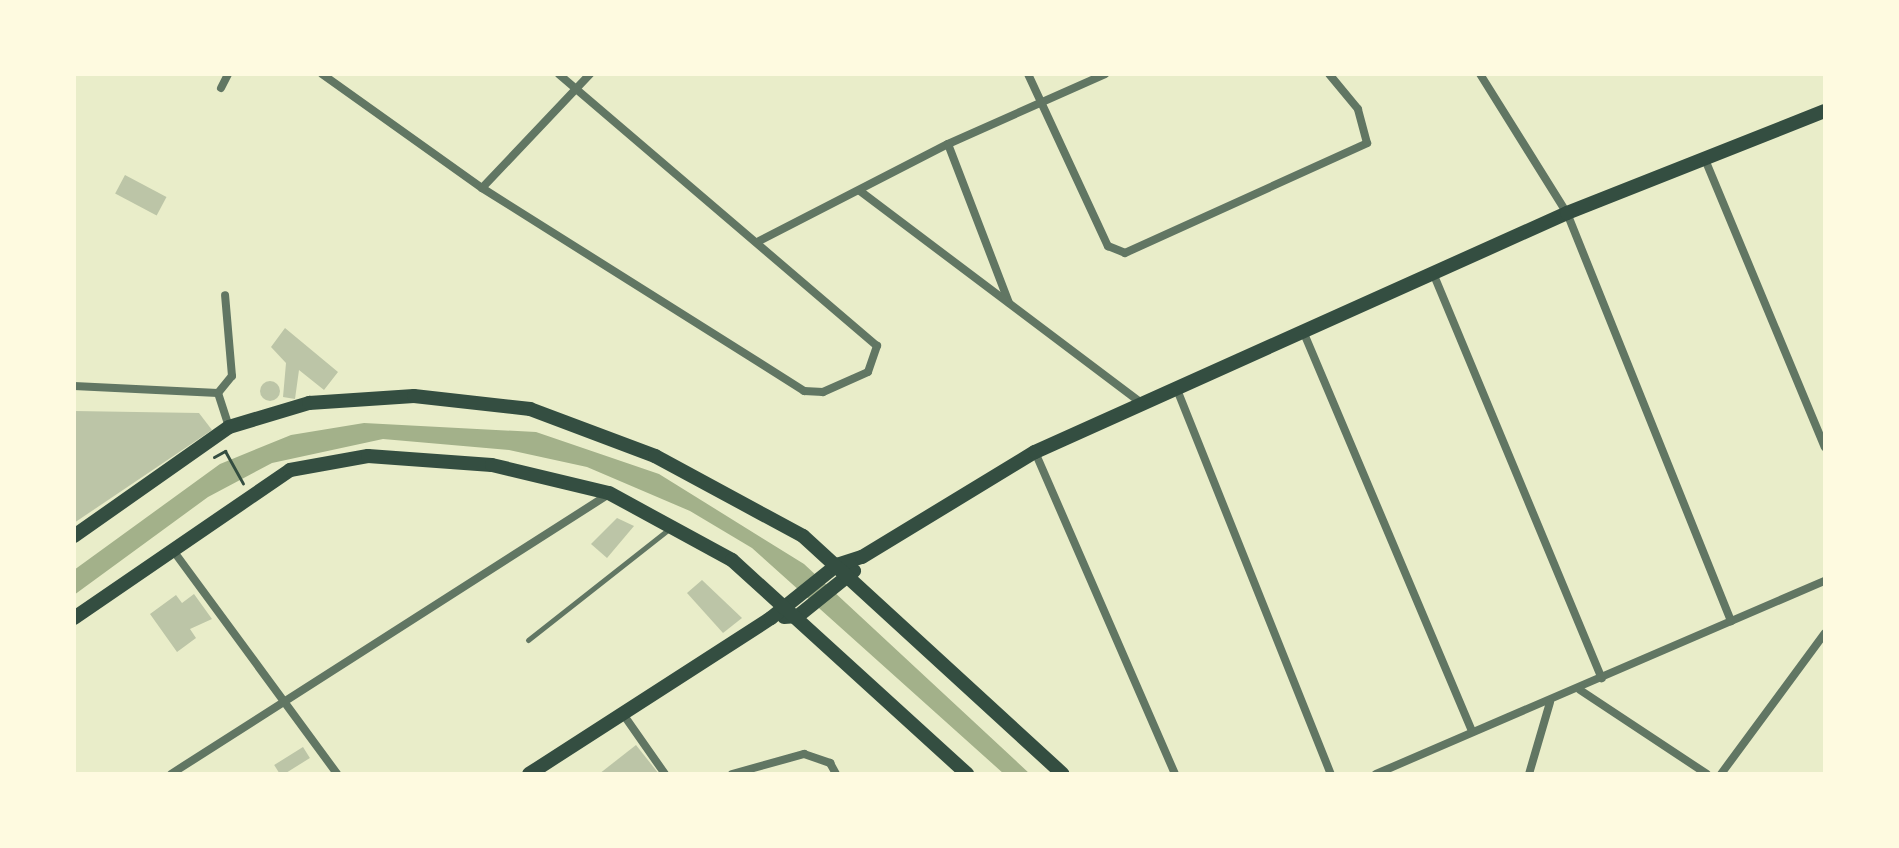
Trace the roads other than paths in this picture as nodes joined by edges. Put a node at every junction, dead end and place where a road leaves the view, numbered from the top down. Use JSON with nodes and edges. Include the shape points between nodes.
{"nodes":[{"id":1,"x":228,"y":74,"type":"edge"},
{"id":2,"x":322,"y":74,"type":"edge"},
{"id":3,"x":559,"y":74,"type":"edge"},
{"id":4,"x":590,"y":74,"type":"edge"},
{"id":5,"x":1028,"y":74,"type":"edge"},
{"id":6,"x":1105,"y":74,"type":"edge"},
{"id":7,"x":1329,"y":74,"type":"edge"},
{"id":8,"x":1480,"y":74,"type":"edge"},
{"id":9,"x":221,"y":88,"type":"dead end"},
{"id":10,"x":575,"y":90,"type":"junction"},
{"id":11,"x":1042,"y":103,"type":"junction"},
{"id":12,"x":1825,"y":111,"type":"edge"},
{"id":13,"x":948,"y":144,"type":"junction"},
{"id":14,"x":1704,"y":157,"type":"junction"},
{"id":15,"x":482,"y":188,"type":"junction"},
{"id":16,"x":860,"y":191,"type":"junction"},
{"id":17,"x":1567,"y":213,"type":"junction"},
{"id":18,"x":759,"y":241,"type":"junction"},
{"id":19,"x":1433,"y":272,"type":"junction"},
{"id":20,"x":225,"y":295,"type":"dead end"},
{"id":21,"x":1009,"y":303,"type":"junction"},
{"id":22,"x":1303,"y":331,"type":"junction"},
{"id":23,"x":74,"y":386,"type":"edge"},
{"id":24,"x":1176,"y":387,"type":"junction"},
{"id":25,"x":218,"y":393,"type":"junction"},
{"id":26,"x":1139,"y":401,"type":"junction"},
{"id":27,"x":229,"y":427,"type":"junction"},
{"id":28,"x":1825,"y":447,"type":"edge"},
{"id":29,"x":1035,"y":452,"type":"junction"},
{"id":30,"x":609,"y":493,"type":"junction"},
{"id":31,"x":673,"y":526,"type":"junction"},
{"id":32,"x":74,"y":536,"type":"edge"},
{"id":33,"x":170,"y":546,"type":"junction"},
{"id":34,"x":857,"y":560,"type":"junction"},
{"id":35,"x":832,"y":568,"type":"junction"},
{"id":36,"x":846,"y":581,"type":"junction"},
{"id":37,"x":1825,"y":581,"type":"edge"},
{"id":38,"x":789,"y":598,"type":"junction"},
{"id":39,"x":802,"y":613,"type":"junction"},
{"id":40,"x":74,"y":618,"type":"edge"},
{"id":41,"x":771,"y":618,"type":"junction"},
{"id":42,"x":1731,"y":621,"type":"junction"},
{"id":43,"x":1825,"y":633,"type":"edge"},
{"id":44,"x":528,"y":640,"type":"dead end"},
{"id":45,"x":1602,"y":678,"type":"junction"},
{"id":46,"x":1580,"y":690,"type":"junction"},
{"id":47,"x":291,"y":702,"type":"junction"},
{"id":48,"x":1550,"y":702,"type":"junction"},
{"id":49,"x":623,"y":714,"type":"junction"},
{"id":50,"x":1472,"y":732,"type":"junction"},
{"id":51,"x":171,"y":774,"type":"edge"},
{"id":52,"x":337,"y":774,"type":"edge"},
{"id":53,"x":529,"y":774,"type":"edge"},
{"id":54,"x":665,"y":774,"type":"edge"},
{"id":55,"x":732,"y":774,"type":"edge"},
{"id":56,"x":836,"y":774,"type":"edge"},
{"id":57,"x":967,"y":774,"type":"edge"},
{"id":58,"x":1063,"y":774,"type":"edge"},
{"id":59,"x":1175,"y":774,"type":"edge"},
{"id":60,"x":1331,"y":774,"type":"edge"},
{"id":61,"x":1376,"y":774,"type":"edge"},
{"id":62,"x":1529,"y":774,"type":"edge"},
{"id":63,"x":1707,"y":774,"type":"edge"},
{"id":64,"x":1721,"y":774,"type":"edge"}],
"edges":[{"from":1,"to":9,"type":"street"},
{"from":2,"to":15,"type":"street"},
{"from":3,"to":10,"type":"street"},
{"from":4,"to":10,"type":"street"},
{"from":5,"to":11,"type":"street"},
{"from":6,"to":11,"type":"street"},
{"from":7,"to":11,"type":"street","via":[[1358,109],[1367,143],[1125,253],[1108,246]]},
{"from":8,"to":17,"type":"street"},
{"from":10,"to":15,"type":"street"},
{"from":10,"to":18,"type":"street"},
{"from":11,"to":13,"type":"street"},
{"from":12,"to":14,"type":"main road"},
{"from":13,"to":16,"type":"street"},
{"from":13,"to":21,"type":"street"},
{"from":14,"to":17,"type":"main road"},
{"from":14,"to":28,"type":"street"},
{"from":15,"to":18,"type":"street","via":[[804,391],[823,392],[868,372],[877,346]]},
{"from":16,"to":18,"type":"street"},
{"from":16,"to":21,"type":"street"},
{"from":17,"to":19,"type":"main road"},
{"from":17,"to":42,"type":"street"},
{"from":19,"to":22,"type":"main road"},
{"from":19,"to":45,"type":"street"},
{"from":20,"to":25,"type":"street","via":[[232,376]]},
{"from":21,"to":26,"type":"street"},
{"from":22,"to":24,"type":"main road"},
{"from":22,"to":50,"type":"street"},
{"from":23,"to":25,"type":"street"},
{"from":24,"to":26,"type":"main road"},
{"from":24,"to":60,"type":"street"},
{"from":25,"to":27,"type":"street"},
{"from":26,"to":29,"type":"main road"},
{"from":27,"to":32,"type":"main road"},
{"from":27,"to":35,"type":"main road","via":[[357,397],[530,409],[655,456],[764,512]]},
{"from":29,"to":34,"type":"main road"},
{"from":29,"to":59,"type":"street"},
{"from":30,"to":31,"type":"main road"},
{"from":30,"to":33,"type":"main road","via":[[492,465],[344,457],[290,470]]},
{"from":30,"to":47,"type":"street"},
{"from":31,"to":38,"type":"main road"},
{"from":31,"to":44,"type":"lane"},
{"from":33,"to":40,"type":"main road"},
{"from":33,"to":47,"type":"street"},
{"from":34,"to":35,"type":"main road"},
{"from":34,"to":36,"type":"main road"},
{"from":35,"to":36,"type":"main road"},
{"from":35,"to":38,"type":"main road"},
{"from":36,"to":39,"type":"main road"},
{"from":36,"to":58,"type":"main road"},
{"from":37,"to":42,"type":"street"},
{"from":38,"to":39,"type":"main road"},
{"from":38,"to":41,"type":"main road"},
{"from":39,"to":41,"type":"main road"},
{"from":39,"to":57,"type":"main road"},
{"from":41,"to":49,"type":"main road"},
{"from":42,"to":45,"type":"street"},
{"from":43,"to":64,"type":"street"},
{"from":45,"to":46,"type":"street"},
{"from":46,"to":48,"type":"street"},
{"from":46,"to":63,"type":"street"},
{"from":47,"to":51,"type":"street"},
{"from":47,"to":52,"type":"street"},
{"from":48,"to":50,"type":"street"},
{"from":48,"to":62,"type":"street"},
{"from":49,"to":53,"type":"main road"},
{"from":49,"to":54,"type":"street"},
{"from":50,"to":61,"type":"street"},
{"from":55,"to":56,"type":"street","via":[[804,754],[830,763]]}]}
